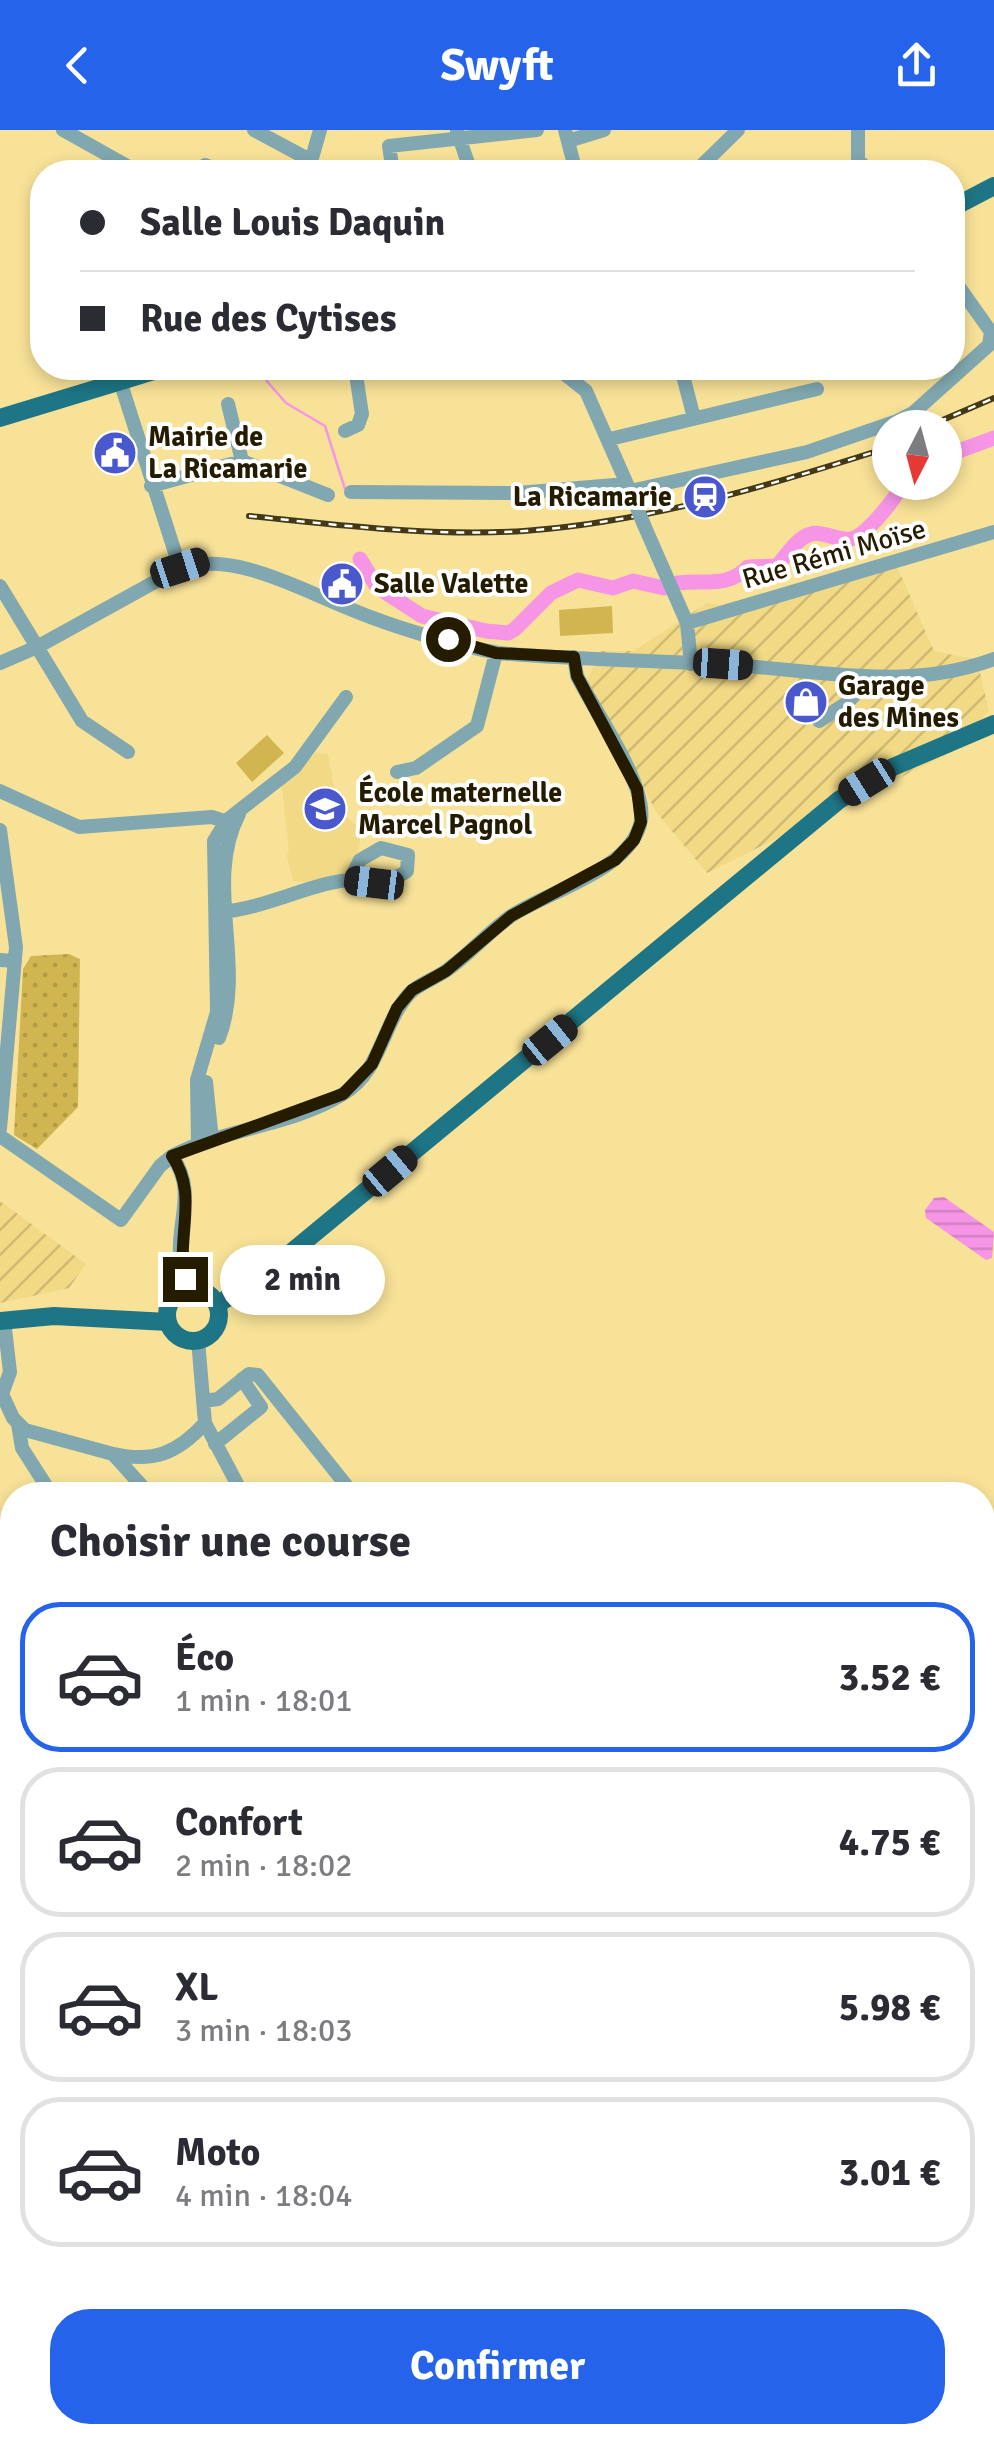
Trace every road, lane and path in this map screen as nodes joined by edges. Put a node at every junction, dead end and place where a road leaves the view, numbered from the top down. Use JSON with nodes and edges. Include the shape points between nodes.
{"nodes":[{"id":1,"x":63,"y":130,"type":"edge"},
{"id":2,"x":254,"y":130,"type":"edge"},
{"id":3,"x":320,"y":130,"type":"edge"},
{"id":4,"x":537,"y":130,"type":"edge"},
{"id":5,"x":604,"y":130,"type":"edge"},
{"id":6,"x":738,"y":130,"type":"edge"},
{"id":7,"x":858,"y":130,"type":"edge"},
{"id":8,"x":459,"y":134,"type":"edge"},
{"id":9,"x":566,"y":136,"type":"edge"},
{"id":10,"x":117,"y":160,"type":"edge"},
{"id":11,"x":300,"y":160,"type":"edge"},
{"id":12,"x":311,"y":160,"type":"edge"},
{"id":13,"x":392,"y":160,"type":"edge"},
{"id":14,"x":467,"y":160,"type":"edge"},
{"id":15,"x":707,"y":160,"type":"edge"},
{"id":16,"x":858,"y":160,"type":"edge"},
{"id":17,"x":994,"y":186,"type":"edge"},
{"id":18,"x":994,"y":196,"type":"edge"},
{"id":19,"x":965,"y":201,"type":"edge"},
{"id":20,"x":965,"y":204,"type":"edge"},
{"id":21,"x":965,"y":297,"type":"edge"},
{"id":22,"x":965,"y":368,"type":"edge"},
{"id":23,"x":123,"y":380,"type":"edge"},
{"id":24,"x":356,"y":380,"type":"edge"},
{"id":25,"x":573,"y":380,"type":"edge"},
{"id":26,"x":684,"y":380,"type":"edge"},
{"id":27,"x":951,"y":380,"type":"edge"},
{"id":28,"x":120,"y":381,"type":"junction"},
{"id":29,"x":816,"y":389,"type":"dead end"},
{"id":30,"x":228,"y":404,"type":"dead end"},
{"id":31,"x":0,"y":418,"type":"edge"},
{"id":32,"x":694,"y":418,"type":"junction"},
{"id":33,"x":345,"y":431,"type":"dead end"},
{"id":34,"x":610,"y":439,"type":"junction"},
{"id":35,"x":242,"y":461,"type":"junction"},
{"id":36,"x":151,"y":486,"type":"junction"},
{"id":37,"x":629,"y":488,"type":"junction"},
{"id":38,"x":351,"y":492,"type":"dead end"},
{"id":39,"x":328,"y":495,"type":"dead end"},
{"id":40,"x":994,"y":532,"type":"edge"},
{"id":41,"x":180,"y":568,"type":"junction"},
{"id":42,"x":0,"y":586,"type":"edge"},
{"id":43,"x":687,"y":623,"type":"junction"},
{"id":44,"x":38,"y":648,"type":"junction"},
{"id":45,"x":496,"y":653,"type":"junction"},
{"id":46,"x":574,"y":657,"type":"junction"},
{"id":47,"x":994,"y":659,"type":"edge"},
{"id":48,"x":0,"y":663,"type":"edge"},
{"id":49,"x":692,"y":664,"type":"junction"},
{"id":50,"x":871,"y":678,"type":"junction"},
{"id":51,"x":346,"y":696,"type":"dead end"},
{"id":52,"x":819,"y":721,"type":"dead end"},
{"id":53,"x":994,"y":724,"type":"edge"},
{"id":54,"x":128,"y":752,"type":"dead end"},
{"id":55,"x":397,"y":772,"type":"dead end"},
{"id":56,"x":0,"y":790,"type":"edge"},
{"id":57,"x":230,"y":822,"type":"junction"},
{"id":58,"x":0,"y":830,"type":"edge"},
{"id":59,"x":3,"y":872,"type":"edge"},
{"id":60,"x":350,"y":880,"type":"dead end"},
{"id":61,"x":221,"y":912,"type":"junction"},
{"id":62,"x":8,"y":961,"type":"edge"},
{"id":63,"x":4,"y":1043,"type":"edge"},
{"id":64,"x":0,"y":1132,"type":"edge"},
{"id":65,"x":205,"y":1142,"type":"junction"},
{"id":66,"x":172,"y":1156,"type":"junction"},
{"id":67,"x":187,"y":1290,"type":"junction"},
{"id":68,"x":216,"y":1304,"type":"junction"},
{"id":69,"x":2,"y":1320,"type":"edge"},
{"id":70,"x":168,"y":1322,"type":"junction"},
{"id":71,"x":198,"y":1340,"type":"junction"},
{"id":72,"x":242,"y":1379,"type":"junction"},
{"id":73,"x":1,"y":1394,"type":"edge"},
{"id":74,"x":204,"y":1401,"type":"junction"},
{"id":75,"x":205,"y":1423,"type":"junction"},
{"id":76,"x":18,"y":1424,"type":"junction"},
{"id":77,"x":215,"y":1444,"type":"junction"},
{"id":78,"x":113,"y":1454,"type":"junction"},
{"id":79,"x":44,"y":1482,"type":"edge"},
{"id":80,"x":138,"y":1482,"type":"edge"},
{"id":81,"x":235,"y":1482,"type":"edge"},
{"id":82,"x":344,"y":1482,"type":"edge"}],
"edges":[{"from":1,"to":10,"type":"street"},
{"from":2,"to":11,"type":"street"},
{"from":3,"to":12,"type":"street"},
{"from":4,"to":8,"type":"street"},
{"from":5,"to":9,"type":"street"},
{"from":6,"to":15,"type":"street"},
{"from":7,"to":16,"type":"street"},
{"from":8,"to":13,"type":"street","via":[[389,146]]},
{"from":8,"to":14,"type":"street"},
{"from":17,"to":19,"type":"main road"},
{"from":18,"to":20,"type":"main road"},
{"from":21,"to":22,"type":"street","via":[[992,338]]},
{"from":23,"to":28,"type":"main road"},
{"from":24,"to":33,"type":"street","via":[[361,420]]},
{"from":25,"to":34,"type":"street","via":[[586,390]]},
{"from":26,"to":32,"type":"street"},
{"from":27,"to":37,"type":"street","via":[[912,413],[807,452]]},
{"from":28,"to":31,"type":"main road"},
{"from":28,"to":36,"type":"street"},
{"from":29,"to":32,"type":"street"},
{"from":30,"to":35,"type":"street"},
{"from":32,"to":34,"type":"street"},
{"from":34,"to":37,"type":"street"},
{"from":35,"to":36,"type":"street"},
{"from":35,"to":39,"type":"street"},
{"from":36,"to":41,"type":"street"},
{"from":37,"to":38,"type":"street"},
{"from":37,"to":43,"type":"street","bridge":true},
{"from":40,"to":43,"type":"street","name":"Rue Rémi Moïse"},
{"from":41,"to":44,"type":"street"},
{"from":41,"to":45,"type":"street","via":[[201,561],[231,565],[374,618]]},
{"from":42,"to":44,"type":"street"},
{"from":43,"to":49,"type":"street"},
{"from":44,"to":48,"type":"street"},
{"from":44,"to":54,"type":"street","via":[[82,721]]},
{"from":45,"to":46,"type":"street"},
{"from":45,"to":55,"type":"street","via":[[476,726],[416,768]]},
{"from":46,"to":49,"type":"street"},
{"from":46,"to":65,"type":"street","via":[[577,676],[637,789],[641,822],[634,840],[615,860],[511,916],[446,971],[412,990],[372,1064],[343,1094]]},
{"from":47,"to":50,"type":"street","via":[[934,676]]},
{"from":49,"to":50,"type":"street"},
{"from":50,"to":52,"type":"street","via":[[848,704]]},
{"from":51,"to":57,"type":"street","via":[[295,767]]},
{"from":53,"to":68,"type":"main road","via":[[839,800],[253,1284]]},
{"from":56,"to":57,"type":"street","via":[[79,827]]},
{"from":57,"to":61,"type":"street"},
{"from":58,"to":59,"type":"street"},
{"from":59,"to":62,"type":"street"},
{"from":60,"to":61,"type":"street","via":[[253,910]]},
{"from":61,"to":65,"type":"street","via":[[232,989],[206,1074]]},
{"from":62,"to":63,"type":"street"},
{"from":63,"to":64,"type":"street"},
{"from":64,"to":66,"type":"street","via":[[120,1220]]},
{"from":65,"to":66,"type":"street"},
{"from":66,"to":67,"type":"street","via":[[184,1172],[188,1196],[180,1256]]},
{"from":67,"to":68,"type":"main road","via":[[204,1292]]},
{"from":67,"to":70,"type":"main road","via":[[169,1304]]},
{"from":68,"to":71,"type":"main road","via":[[216,1326]]},
{"from":69,"to":70,"type":"main road"},
{"from":69,"to":73,"type":"street","via":[[10,1372]]},
{"from":70,"to":71,"type":"main road","via":[[177,1335]]},
{"from":71,"to":74,"type":"street"},
{"from":72,"to":74,"type":"street"},
{"from":72,"to":77,"type":"street","via":[[261,1407]]},
{"from":72,"to":82,"type":"street","via":[[258,1375]]},
{"from":73,"to":76,"type":"street"},
{"from":74,"to":75,"type":"street"},
{"from":75,"to":77,"type":"street"},
{"from":75,"to":78,"type":"street","via":[[160,1457]]},
{"from":76,"to":78,"type":"street"},
{"from":76,"to":79,"type":"street","via":[[22,1448]]},
{"from":77,"to":81,"type":"street"},
{"from":78,"to":80,"type":"street"}]}
